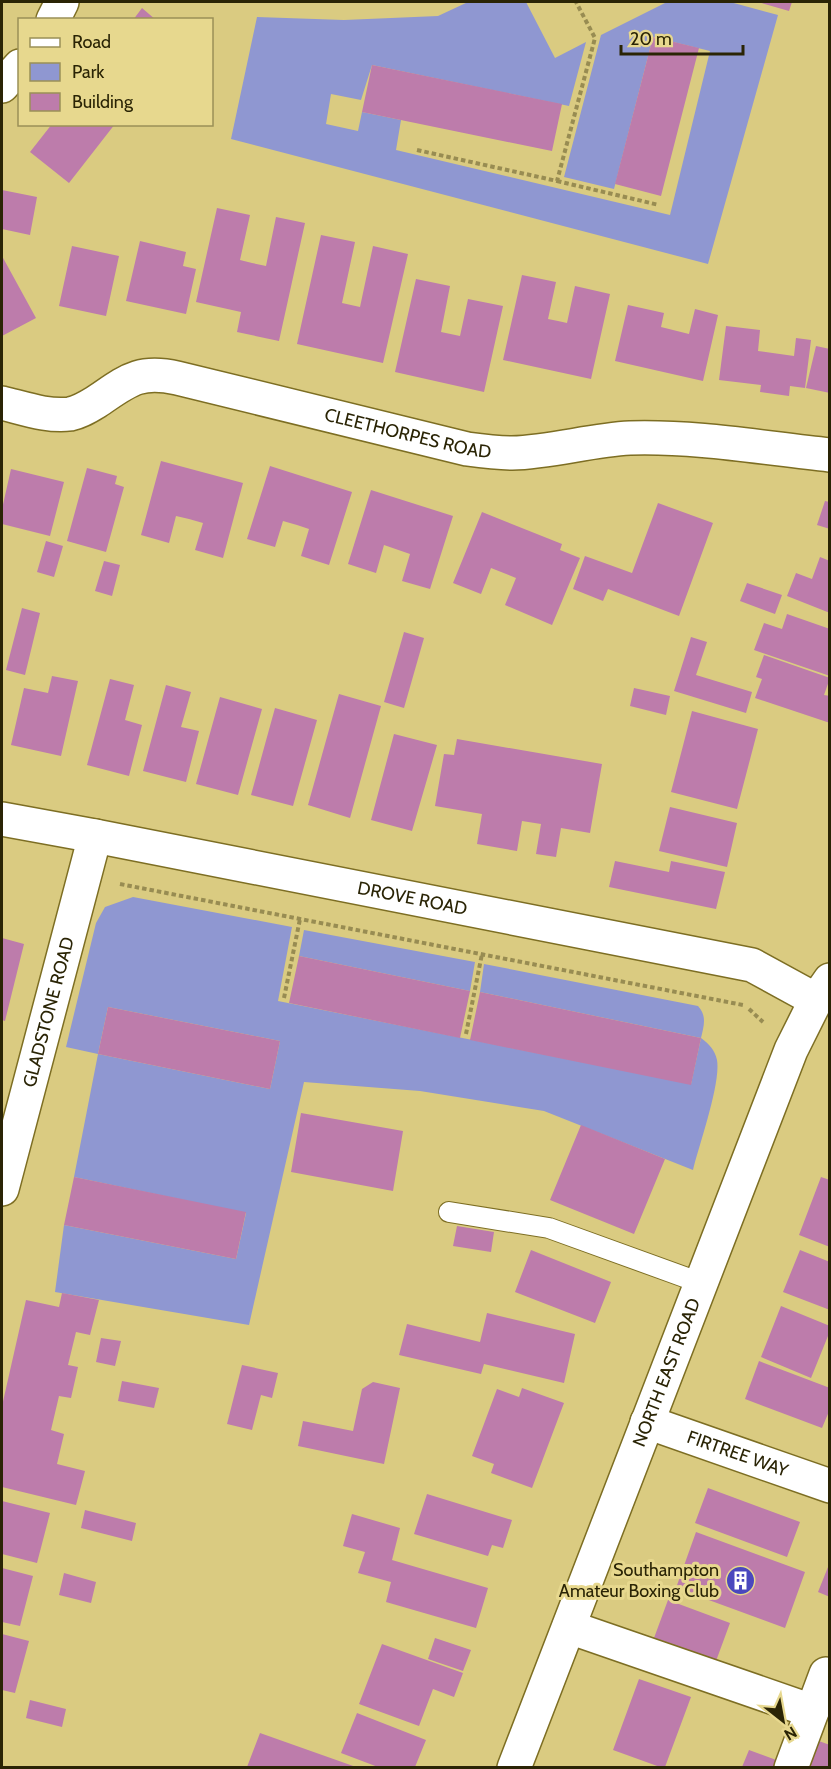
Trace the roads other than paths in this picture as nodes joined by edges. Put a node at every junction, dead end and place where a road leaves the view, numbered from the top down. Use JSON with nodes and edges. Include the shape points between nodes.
{"nodes":[{"id":1,"x":62,"y":2,"type":"edge"},
{"id":2,"x":54,"y":18,"type":"edge"},
{"id":3,"x":18,"y":68,"type":"edge"},
{"id":4,"x":2,"y":86,"type":"edge"},
{"id":5,"x":2,"y":403,"type":"edge"},
{"id":6,"x":830,"y":455,"type":"edge"},
{"id":7,"x":2,"y":819,"type":"edge"},
{"id":8,"x":95,"y":836,"type":"junction"},
{"id":9,"x":823,"y":990,"type":"edge"},
{"id":10,"x":2,"y":1189,"type":"edge"},
{"id":11,"x":449,"y":1212,"type":"dead end"},
{"id":12,"x":701,"y":1283,"type":"junction"},
{"id":13,"x":647,"y":1422,"type":"junction"},
{"id":14,"x":830,"y":1486,"type":"edge"},
{"id":15,"x":569,"y":1627,"type":"junction"},
{"id":16,"x":826,"y":1674,"type":"dead end"},
{"id":17,"x":812,"y":1711,"type":"junction"},
{"id":18,"x":514,"y":1767,"type":"edge"},
{"id":19,"x":791,"y":1767,"type":"edge"}],
"edges":[{"from":1,"to":2,"type":"street"},
{"from":3,"to":4,"type":"street"},
{"from":5,"to":6,"type":"street","name":"CLEETHORPES ROAD","via":[[45,413],[72,414],[133,378],[160,376],[489,452],[660,438]]},
{"from":7,"to":8,"type":"street","name":"DROVE ROAD"},
{"from":8,"to":9,"type":"street","name":"DROVE ROAD","via":[[752,965]]},
{"from":8,"to":10,"type":"street","name":"GLADSTONE ROAD"},
{"from":9,"to":12,"type":"street","name":"NORTH EAST ROAD","via":[[791,1050]]},
{"from":11,"to":12,"type":"lane","via":[[549,1228]]},
{"from":12,"to":13,"type":"street","name":"NORTH EAST ROAD"},
{"from":13,"to":14,"type":"street","name":"FIRTREE WAY"},
{"from":13,"to":15,"type":"street","name":"NORTH EAST ROAD"},
{"from":15,"to":17,"type":"street"},
{"from":15,"to":18,"type":"street","name":"NORTH EAST ROAD"},
{"from":16,"to":17,"type":"street"},
{"from":17,"to":19,"type":"street"}]}
